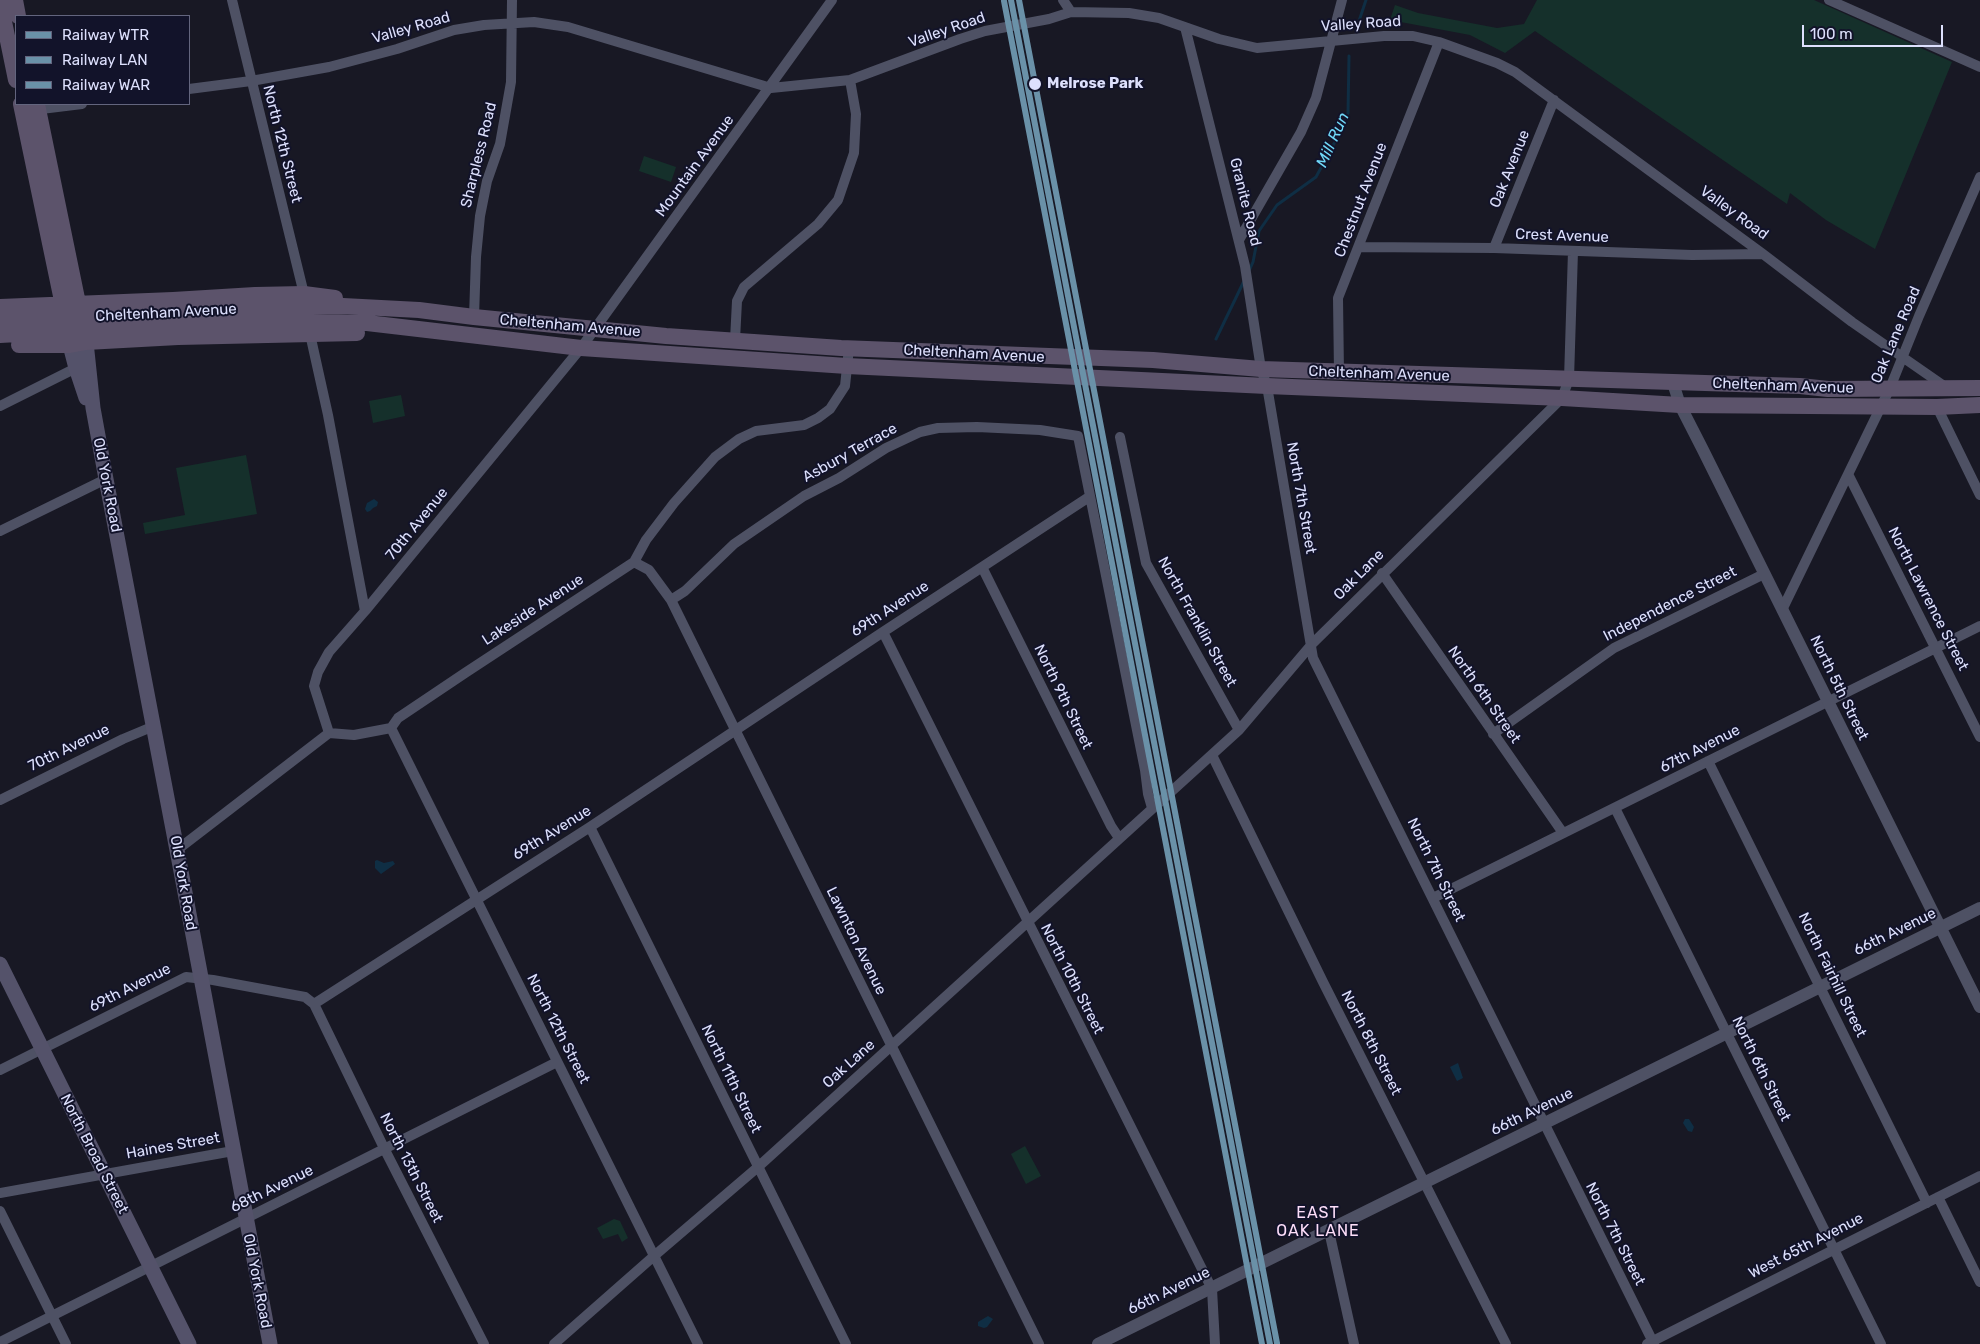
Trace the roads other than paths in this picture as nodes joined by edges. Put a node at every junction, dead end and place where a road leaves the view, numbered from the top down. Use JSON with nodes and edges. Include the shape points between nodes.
{"nodes":[{"id":1,"x":15,"y":0,"type":"edge"},
{"id":2,"x":232,"y":0,"type":"edge"},
{"id":3,"x":512,"y":0,"type":"edge"},
{"id":4,"x":832,"y":0,"type":"edge"},
{"id":5,"x":1063,"y":0,"type":"edge"},
{"id":6,"x":1342,"y":0,"type":"edge"},
{"id":7,"x":1829,"y":0,"type":"edge"},
{"id":8,"x":0,"y":2,"type":"edge"},
{"id":9,"x":1839,"y":2,"type":"edge"},
{"id":10,"x":1071,"y":12,"type":"junction"},
{"id":11,"x":18,"y":15,"type":"edge"},
{"id":12,"x":512,"y":23,"type":"junction"},
{"id":13,"x":1185,"y":27,"type":"junction"},
{"id":14,"x":1332,"y":41,"type":"junction"},
{"id":15,"x":8,"y":42,"type":"edge"},
{"id":16,"x":1439,"y":42,"type":"junction"},
{"id":17,"x":1980,"y":67,"type":"edge"},
{"id":18,"x":15,"y":75,"type":"edge"},
{"id":19,"x":251,"y":80,"type":"junction"},
{"id":20,"x":850,"y":80,"type":"junction"},
{"id":21,"x":771,"y":88,"type":"junction"},
{"id":22,"x":190,"y":89,"type":"edge"},
{"id":23,"x":1554,"y":100,"type":"junction"},
{"id":24,"x":65,"y":105,"type":"edge"},
{"id":25,"x":30,"y":107,"type":"edge"},
{"id":26,"x":1980,"y":177,"type":"edge"},
{"id":27,"x":1239,"y":240,"type":"junction"},
{"id":28,"x":1360,"y":247,"type":"junction"},
{"id":29,"x":1494,"y":248,"type":"junction"},
{"id":30,"x":1573,"y":252,"type":"junction"},
{"id":31,"x":1763,"y":254,"type":"junction"},
{"id":32,"x":304,"y":294,"type":"junction"},
{"id":33,"x":0,"y":307,"type":"edge"},
{"id":34,"x":71,"y":307,"type":"junction"},
{"id":35,"x":419,"y":310,"type":"junction"},
{"id":36,"x":474,"y":317,"type":"junction"},
{"id":37,"x":0,"y":321,"type":"edge"},
{"id":38,"x":594,"y":329,"type":"junction"},
{"id":39,"x":442,"y":333,"type":"junction"},
{"id":40,"x":310,"y":334,"type":"junction"},
{"id":41,"x":0,"y":335,"type":"edge"},
{"id":42,"x":78,"y":340,"type":"junction"},
{"id":43,"x":735,"y":340,"type":"junction"},
{"id":44,"x":0,"y":344,"type":"edge"},
{"id":45,"x":581,"y":348,"type":"junction"},
{"id":46,"x":849,"y":348,"type":"junction"},
{"id":47,"x":1903,"y":356,"type":"junction"},
{"id":48,"x":847,"y":366,"type":"junction"},
{"id":49,"x":76,"y":368,"type":"junction"},
{"id":50,"x":1261,"y":370,"type":"junction"},
{"id":51,"x":1339,"y":373,"type":"junction"},
{"id":52,"x":1569,"y":379,"type":"junction"},
{"id":53,"x":1672,"y":383,"type":"junction"},
{"id":54,"x":1267,"y":386,"type":"junction"},
{"id":55,"x":1890,"y":388,"type":"junction"},
{"id":56,"x":1980,"y":388,"type":"edge"},
{"id":57,"x":1948,"y":389,"type":"junction"},
{"id":58,"x":1562,"y":398,"type":"junction"},
{"id":59,"x":1680,"y":405,"type":"junction"},
{"id":60,"x":1980,"y":405,"type":"edge"},
{"id":61,"x":0,"y":406,"type":"edge"},
{"id":62,"x":1880,"y":407,"type":"junction"},
{"id":63,"x":1937,"y":407,"type":"junction"},
{"id":64,"x":96,"y":423,"type":"junction"},
{"id":65,"x":1120,"y":437,"type":"dead end"},
{"id":66,"x":1849,"y":476,"type":"junction"},
{"id":67,"x":106,"y":479,"type":"junction"},
{"id":68,"x":1980,"y":495,"type":"edge"},
{"id":69,"x":1089,"y":497,"type":"junction"},
{"id":70,"x":0,"y":531,"type":"edge"},
{"id":71,"x":634,"y":562,"type":"junction"},
{"id":72,"x":982,"y":567,"type":"junction"},
{"id":73,"x":1382,"y":573,"type":"junction"},
{"id":74,"x":1764,"y":574,"type":"junction"},
{"id":75,"x":671,"y":600,"type":"junction"},
{"id":76,"x":1782,"y":610,"type":"junction"},
{"id":77,"x":365,"y":611,"type":"junction"},
{"id":78,"x":1980,"y":626,"type":"edge"},
{"id":79,"x":882,"y":632,"type":"junction"},
{"id":80,"x":1312,"y":644,"type":"junction"},
{"id":81,"x":1936,"y":648,"type":"junction"},
{"id":82,"x":1828,"y":702,"type":"junction"},
{"id":83,"x":154,"y":726,"type":"junction"},
{"id":84,"x":391,"y":728,"type":"junction"},
{"id":85,"x":736,"y":730,"type":"junction"},
{"id":86,"x":1240,"y":730,"type":"junction"},
{"id":87,"x":329,"y":733,"type":"junction"},
{"id":88,"x":1493,"y":734,"type":"junction"},
{"id":89,"x":1980,"y":737,"type":"edge"},
{"id":90,"x":1212,"y":755,"type":"junction"},
{"id":91,"x":1708,"y":761,"type":"junction"},
{"id":92,"x":0,"y":800,"type":"edge"},
{"id":93,"x":1156,"y":805,"type":"junction"},
{"id":94,"x":1614,"y":808,"type":"junction"},
{"id":95,"x":590,"y":827,"type":"junction"},
{"id":96,"x":1563,"y":833,"type":"junction"},
{"id":97,"x":1120,"y":838,"type":"junction"},
{"id":98,"x":177,"y":850,"type":"junction"},
{"id":99,"x":1433,"y":898,"type":"junction"},
{"id":100,"x":476,"y":899,"type":"junction"},
{"id":101,"x":1980,"y":908,"type":"edge"},
{"id":102,"x":1027,"y":921,"type":"junction"},
{"id":103,"x":1941,"y":928,"type":"junction"},
{"id":104,"x":0,"y":964,"type":"edge"},
{"id":105,"x":200,"y":978,"type":"junction"},
{"id":106,"x":1822,"y":987,"type":"junction"},
{"id":107,"x":1977,"y":993,"type":"edge"},
{"id":108,"x":314,"y":1004,"type":"junction"},
{"id":109,"x":1980,"y":1007,"type":"edge"},
{"id":110,"x":1727,"y":1034,"type":"junction"},
{"id":111,"x":891,"y":1045,"type":"junction"},
{"id":112,"x":42,"y":1049,"type":"junction"},
{"id":113,"x":558,"y":1062,"type":"junction"},
{"id":114,"x":0,"y":1070,"type":"edge"},
{"id":115,"x":1544,"y":1124,"type":"junction"},
{"id":116,"x":385,"y":1150,"type":"junction"},
{"id":117,"x":233,"y":1151,"type":"junction"},
{"id":118,"x":758,"y":1167,"type":"junction"},
{"id":119,"x":104,"y":1173,"type":"junction"},
{"id":120,"x":1980,"y":1176,"type":"edge"},
{"id":121,"x":1425,"y":1183,"type":"junction"},
{"id":122,"x":0,"y":1193,"type":"edge"},
{"id":123,"x":1938,"y":1197,"type":"junction"},
{"id":124,"x":1927,"y":1203,"type":"junction"},
{"id":125,"x":0,"y":1211,"type":"edge"},
{"id":126,"x":245,"y":1218,"type":"junction"},
{"id":127,"x":1329,"y":1231,"type":"junction"},
{"id":128,"x":1833,"y":1249,"type":"junction"},
{"id":129,"x":654,"y":1256,"type":"junction"},
{"id":130,"x":151,"y":1267,"type":"junction"},
{"id":131,"x":1980,"y":1282,"type":"edge"},
{"id":132,"x":1212,"y":1289,"type":"junction"},
{"id":133,"x":52,"y":1316,"type":"junction"},
{"id":134,"x":0,"y":1342,"type":"edge"},
{"id":135,"x":1651,"y":1343,"type":"edge"},
{"id":136,"x":66,"y":1344,"type":"edge"},
{"id":137,"x":189,"y":1344,"type":"edge"},
{"id":138,"x":270,"y":1344,"type":"edge"},
{"id":139,"x":484,"y":1344,"type":"edge"},
{"id":140,"x":554,"y":1344,"type":"edge"},
{"id":141,"x":698,"y":1344,"type":"edge"},
{"id":142,"x":846,"y":1344,"type":"edge"},
{"id":143,"x":1039,"y":1344,"type":"edge"},
{"id":144,"x":1098,"y":1344,"type":"edge"},
{"id":145,"x":1215,"y":1344,"type":"edge"},
{"id":146,"x":1354,"y":1344,"type":"edge"},
{"id":147,"x":1506,"y":1344,"type":"edge"},
{"id":148,"x":1880,"y":1344,"type":"edge"}],
"edges":[{"from":1,"to":11,"type":"highway"},
{"from":2,"to":19,"type":"street","name":"North 12th Street"},
{"from":3,"to":12,"type":"street","name":"Sharpless Road"},
{"from":4,"to":21,"type":"street","name":"Mountain Avenue"},
{"from":5,"to":10,"type":"street"},
{"from":6,"to":14,"type":"street"},
{"from":7,"to":9,"type":"street"},
{"from":8,"to":15,"type":"highway"},
{"from":9,"to":17,"type":"street"},
{"from":10,"to":13,"type":"street","name":"Valley Road","via":[[1129,13]]},
{"from":10,"to":20,"type":"street","name":"Valley Road","via":[[985,31]]},
{"from":12,"to":19,"type":"street","name":"Valley Road","via":[[454,30],[329,66]]},
{"from":12,"to":21,"type":"street","name":"Valley Road","via":[[534,22],[568,27]]},
{"from":12,"to":36,"type":"street","name":"Sharpless Road","via":[[511,82],[500,144],[487,181],[480,216]]},
{"from":13,"to":14,"type":"street","name":"Valley Road","via":[[1219,40],[1257,48]]},
{"from":13,"to":27,"type":"street","name":"Granite Road"},
{"from":14,"to":16,"type":"street","name":"Valley Road","via":[[1413,36]]},
{"from":14,"to":27,"type":"street","via":[[1316,98],[1301,132]]},
{"from":15,"to":18,"type":"highway"},
{"from":16,"to":23,"type":"street","name":"Valley Road","via":[[1497,62]]},
{"from":16,"to":28,"type":"street","name":"Chestnut Avenue"},
{"from":19,"to":22,"type":"street","name":"Valley Road"},
{"from":19,"to":32,"type":"street","name":"North 12th Street"},
{"from":20,"to":21,"type":"street","name":"Valley Road"},
{"from":20,"to":43,"type":"street","via":[[856,114],[854,153],[838,200],[818,224],[744,287],[737,301]]},
{"from":21,"to":38,"type":"street","name":"Mountain Avenue"},
{"from":23,"to":29,"type":"street","name":"Oak Avenue"},
{"from":23,"to":31,"type":"street","name":"Valley Road"},
{"from":24,"to":25,"type":"street"},
{"from":25,"to":34,"type":"highway","name":"Old York Road"},
{"from":26,"to":47,"type":"street","name":"Oak Lane Road"},
{"from":27,"to":50,"type":"street","name":"Granite Road"},
{"from":28,"to":29,"type":"street","name":"Crest Avenue"},
{"from":28,"to":51,"type":"street","name":"Chestnut Avenue","via":[[1338,298]]},
{"from":29,"to":30,"type":"street","name":"Crest Avenue"},
{"from":30,"to":31,"type":"street","name":"Crest Avenue"},
{"from":30,"to":52,"type":"street"},
{"from":31,"to":47,"type":"street","name":"Valley Road","via":[[1852,322]]},
{"from":32,"to":34,"type":"highway"},
{"from":32,"to":35,"type":"highway"},
{"from":33,"to":34,"type":"highway"},
{"from":34,"to":42,"type":"highway","name":"Old York Road"},
{"from":35,"to":36,"type":"highway","name":"Cheltenham Avenue"},
{"from":35,"to":37,"type":"highway","name":"Cheltenham Avenue","via":[[281,307]]},
{"from":36,"to":38,"type":"highway","name":"Cheltenham Avenue"},
{"from":38,"to":43,"type":"highway","name":"Cheltenham Avenue"},
{"from":38,"to":45,"type":"street","name":"Mountain Avenue"},
{"from":39,"to":40,"type":"highway"},
{"from":39,"to":41,"type":"highway","name":"Cheltenham Avenue","via":[[367,323],[289,321]]},
{"from":39,"to":45,"type":"highway","name":"Cheltenham Avenue"},
{"from":40,"to":42,"type":"highway"},
{"from":40,"to":77,"type":"street"},
{"from":42,"to":44,"type":"highway"},
{"from":42,"to":49,"type":"main road","name":"Old York Road"},
{"from":42,"to":64,"type":"main road","name":"Old York Road"},
{"from":43,"to":46,"type":"highway","name":"Cheltenham Avenue"},
{"from":45,"to":48,"type":"highway","name":"Cheltenham Avenue"},
{"from":45,"to":77,"type":"street","name":"70th Avenue"},
{"from":46,"to":48,"type":"street","name":"Lakeside Avenue"},
{"from":46,"to":50,"type":"highway","name":"Cheltenham Avenue","via":[[1153,360]]},
{"from":47,"to":55,"type":"street","name":"Oak Lane Road"},
{"from":47,"to":57,"type":"street","name":"Valley Road"},
{"from":48,"to":54,"type":"highway","name":"Cheltenham Avenue"},
{"from":48,"to":71,"type":"street","name":"Lakeside Avenue","via":[[840,397],[818,418],[798,426],[756,432],[739,439],[715,457],[674,503]]},
{"from":49,"to":61,"type":"street"},
{"from":49,"to":64,"type":"main road","name":"Old York Road"},
{"from":50,"to":51,"type":"highway","name":"Cheltenham Avenue"},
{"from":50,"to":54,"type":"street","name":"Granite Road"},
{"from":51,"to":52,"type":"highway","name":"Cheltenham Avenue"},
{"from":52,"to":53,"type":"highway","name":"Cheltenham Avenue"},
{"from":52,"to":58,"type":"street"},
{"from":53,"to":55,"type":"highway","name":"Cheltenham Avenue"},
{"from":53,"to":59,"type":"street","name":"North 5th Street"},
{"from":54,"to":58,"type":"highway","name":"Cheltenham Avenue"},
{"from":54,"to":80,"type":"street","name":"North 7th Street"},
{"from":55,"to":57,"type":"highway","name":"Cheltenham Avenue"},
{"from":55,"to":62,"type":"street","name":"Oak Lane Road"},
{"from":56,"to":57,"type":"highway","name":"Cheltenham Avenue"},
{"from":58,"to":59,"type":"highway","name":"Cheltenham Avenue"},
{"from":58,"to":73,"type":"street","name":"Oak Lane"},
{"from":59,"to":62,"type":"highway","name":"Cheltenham Avenue"},
{"from":59,"to":74,"type":"street","name":"North 5th Street"},
{"from":60,"to":63,"type":"highway","name":"Cheltenham Avenue"},
{"from":62,"to":63,"type":"highway","name":"Cheltenham Avenue"},
{"from":62,"to":66,"type":"street","name":"Oak Lane Road"},
{"from":63,"to":68,"type":"street"},
{"from":64,"to":67,"type":"main road","name":"Old York Road"},
{"from":65,"to":86,"type":"street","name":"North Franklin Street","via":[[1146,563]]},
{"from":66,"to":76,"type":"street","name":"Oak Lane Road"},
{"from":66,"to":81,"type":"street","name":"North Lawrence Street"},
{"from":67,"to":70,"type":"street"},
{"from":67,"to":83,"type":"main road","name":"Old York Road"},
{"from":69,"to":72,"type":"street","name":"69th Avenue"},
{"from":69,"to":75,"type":"street","name":"Asbury Terrace","via":[[1078,436],[1040,430],[976,427],[920,432],[804,496],[734,544],[685,591]]},
{"from":69,"to":93,"type":"street","via":[[1148,794]]},
{"from":71,"to":75,"type":"street","name":"Lawnton Avenue","via":[[649,570]]},
{"from":71,"to":84,"type":"street","name":"Lakeside Avenue","via":[[465,672],[398,718]]},
{"from":72,"to":79,"type":"street","name":"69th Avenue"},
{"from":72,"to":97,"type":"street","name":"North 9th Street","via":[[1111,826]]},
{"from":73,"to":80,"type":"street","name":"Oak Lane"},
{"from":73,"to":88,"type":"street","name":"North 6th Street"},
{"from":74,"to":76,"type":"street","name":"North 5th Street"},
{"from":74,"to":88,"type":"street","name":"Independence Street","via":[[1614,648]]},
{"from":75,"to":85,"type":"street","name":"Lawnton Avenue"},
{"from":76,"to":82,"type":"street","name":"North 5th Street"},
{"from":77,"to":87,"type":"street","name":"70th Avenue","via":[[329,652],[318,672],[314,686]]},
{"from":78,"to":81,"type":"street","name":"67th Avenue"},
{"from":79,"to":85,"type":"street","name":"69th Avenue"},
{"from":79,"to":102,"type":"street","name":"North 10th Street"},
{"from":80,"to":86,"type":"street","name":"Oak Lane"},
{"from":80,"to":99,"type":"street","name":"North 7th Street","via":[[1316,665]]},
{"from":81,"to":82,"type":"street","name":"67th Avenue"},
{"from":81,"to":89,"type":"street","name":"North Lawrence Street"},
{"from":82,"to":91,"type":"street","name":"67th Avenue"},
{"from":82,"to":103,"type":"street","name":"North 5th Street"},
{"from":83,"to":92,"type":"street","name":"70th Avenue","via":[[123,738]]},
{"from":83,"to":98,"type":"main road","name":"Old York Road"},
{"from":84,"to":87,"type":"street","via":[[354,735]]},
{"from":84,"to":100,"type":"street","name":"North 12th Street"},
{"from":85,"to":95,"type":"street","name":"69th Avenue"},
{"from":85,"to":111,"type":"street","name":"Lawnton Avenue"},
{"from":86,"to":90,"type":"street","name":"Oak Lane"},
{"from":87,"to":98,"type":"street"},
{"from":88,"to":96,"type":"street","name":"North 6th Street"},
{"from":90,"to":93,"type":"street","name":"Oak Lane"},
{"from":90,"to":121,"type":"street","name":"North 8th Street"},
{"from":91,"to":94,"type":"street","name":"67th Avenue"},
{"from":91,"to":106,"type":"street","name":"North Fairhill Street"},
{"from":93,"to":97,"type":"street","name":"Oak Lane"},
{"from":94,"to":96,"type":"street","name":"67th Avenue"},
{"from":94,"to":110,"type":"street","name":"North 6th Street"},
{"from":95,"to":100,"type":"street","name":"69th Avenue"},
{"from":95,"to":118,"type":"street","name":"North 11th Street"},
{"from":96,"to":99,"type":"street","name":"67th Avenue"},
{"from":97,"to":102,"type":"street","name":"Oak Lane"},
{"from":98,"to":105,"type":"main road","name":"Old York Road"},
{"from":99,"to":115,"type":"street","name":"North 7th Street"},
{"from":100,"to":108,"type":"street","name":"69th Avenue"},
{"from":100,"to":113,"type":"street","name":"North 12th Street"},
{"from":101,"to":103,"type":"street","name":"66th Avenue"},
{"from":102,"to":111,"type":"street","name":"Oak Lane"},
{"from":102,"to":132,"type":"street","name":"North 10th Street"},
{"from":103,"to":106,"type":"street","name":"66th Avenue"},
{"from":103,"to":107,"type":"street","name":"North 5th Street"},
{"from":104,"to":112,"type":"main road","name":"North Broad Street"},
{"from":105,"to":108,"type":"street","name":"69th Avenue","via":[[305,997]]},
{"from":105,"to":112,"type":"street","name":"69th Avenue","via":[[186,977]]},
{"from":105,"to":117,"type":"main road","name":"Old York Road"},
{"from":106,"to":110,"type":"street","name":"66th Avenue"},
{"from":106,"to":124,"type":"street","name":"North Fairhill Street"},
{"from":107,"to":109,"type":"street","name":"North 5th Street"},
{"from":108,"to":116,"type":"street","name":"North 13th Street"},
{"from":110,"to":115,"type":"street","name":"66th Avenue"},
{"from":110,"to":128,"type":"street","name":"North 6th Street"},
{"from":111,"to":118,"type":"street","name":"Oak Lane"},
{"from":111,"to":143,"type":"street","name":"Lawnton Avenue"},
{"from":112,"to":114,"type":"street","name":"69th Avenue"},
{"from":112,"to":119,"type":"main road","name":"North Broad Street"},
{"from":113,"to":116,"type":"street","name":"68th Avenue"},
{"from":113,"to":129,"type":"street","name":"North 12th Street"},
{"from":115,"to":121,"type":"street","name":"66th Avenue"},
{"from":115,"to":135,"type":"street","name":"North 7th Street"},
{"from":116,"to":126,"type":"street","name":"68th Avenue"},
{"from":116,"to":139,"type":"street","name":"North 13th Street"},
{"from":117,"to":119,"type":"street","name":"Haines Street"},
{"from":117,"to":126,"type":"main road","name":"Old York Road"},
{"from":118,"to":129,"type":"street","name":"Oak Lane"},
{"from":118,"to":142,"type":"street","name":"North 11th Street"},
{"from":119,"to":122,"type":"street","name":"Haines Street"},
{"from":119,"to":130,"type":"main road","name":"North Broad Street"},
{"from":120,"to":123,"type":"street","name":"West 65th Avenue"},
{"from":121,"to":127,"type":"street","name":"66th Avenue"},
{"from":121,"to":147,"type":"street","name":"North 8th Street"},
{"from":123,"to":124,"type":"street","name":"West 65th Avenue"},
{"from":123,"to":131,"type":"street"},
{"from":124,"to":128,"type":"street","name":"West 65th Avenue"},
{"from":125,"to":133,"type":"street"},
{"from":126,"to":130,"type":"street","name":"68th Avenue"},
{"from":126,"to":138,"type":"main road","name":"Old York Road"},
{"from":127,"to":132,"type":"street","name":"66th Avenue"},
{"from":127,"to":146,"type":"street"},
{"from":128,"to":135,"type":"street","name":"West 65th Avenue"},
{"from":128,"to":148,"type":"street","name":"North 6th Street"},
{"from":129,"to":140,"type":"street","name":"Oak Lane"},
{"from":129,"to":141,"type":"street","name":"North 12th Street"},
{"from":130,"to":133,"type":"street","name":"68th Avenue"},
{"from":130,"to":137,"type":"main road","name":"North Broad Street"},
{"from":132,"to":144,"type":"street","name":"66th Avenue"},
{"from":132,"to":145,"type":"street","name":"North 10th Street"},
{"from":133,"to":134,"type":"street","name":"68th Avenue"},
{"from":133,"to":136,"type":"street"}]}
